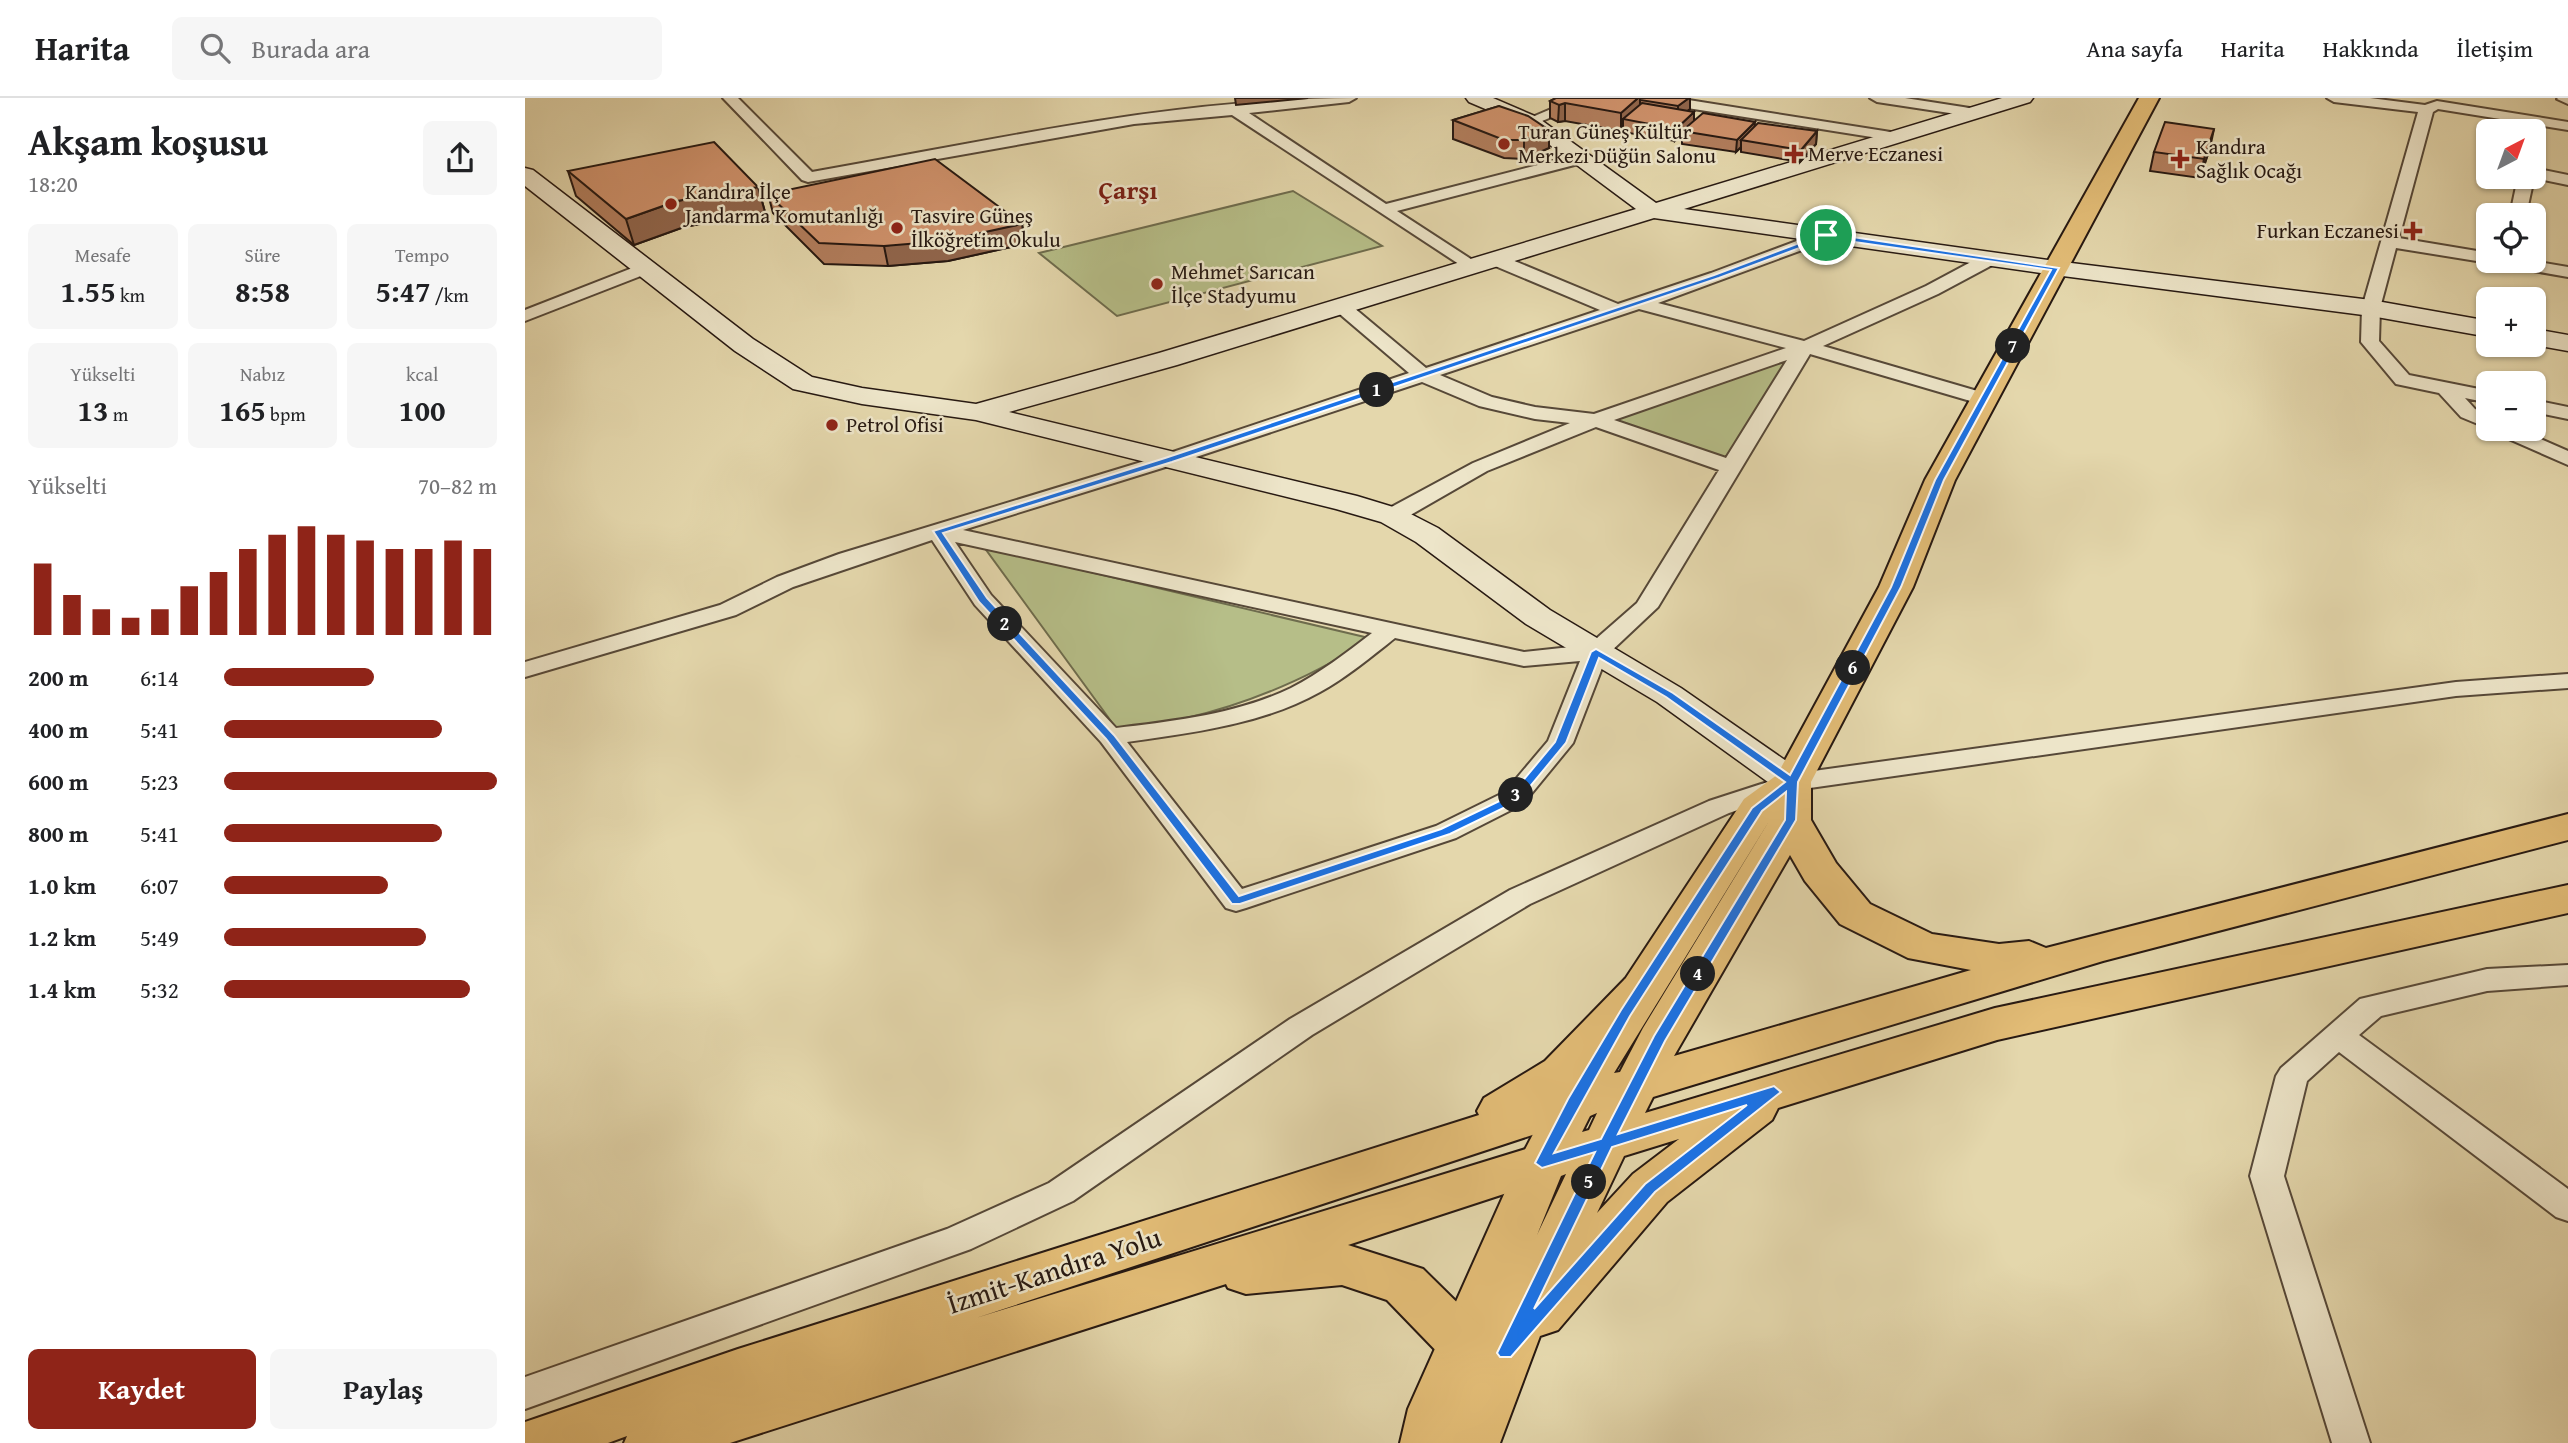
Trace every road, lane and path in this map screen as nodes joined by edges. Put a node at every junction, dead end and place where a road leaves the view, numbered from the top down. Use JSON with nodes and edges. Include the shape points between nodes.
{"nodes":[{"id":1,"x":730,"y":98,"type":"edge"},
{"id":2,"x":1349,"y":98,"type":"edge"},
{"id":3,"x":1475,"y":98,"type":"edge"},
{"id":4,"x":1590,"y":98,"type":"edge"},
{"id":5,"x":1649,"y":98,"type":"edge"},
{"id":6,"x":1877,"y":98,"type":"edge"},
{"id":7,"x":2023,"y":98,"type":"edge"},
{"id":8,"x":2149,"y":98,"type":"edge"},
{"id":9,"x":2334,"y":98,"type":"edge"},
{"id":10,"x":2468,"y":103,"type":"edge"},
{"id":11,"x":1205,"y":105,"type":"edge"},
{"id":12,"x":2426,"y":109,"type":"junction"},
{"id":13,"x":1235,"y":110,"type":"junction"},
{"id":14,"x":1976,"y":113,"type":"junction"},
{"id":15,"x":2568,"y":114,"type":"edge"},
{"id":16,"x":2523,"y":118,"type":"junction"},
{"id":17,"x":1530,"y":121,"type":"junction"},
{"id":18,"x":2568,"y":126,"type":"edge"},
{"id":19,"x":1897,"y":137,"type":"junction"},
{"id":20,"x":1581,"y":159,"type":"junction"},
{"id":21,"x":525,"y":174,"type":"edge"},
{"id":22,"x":2546,"y":175,"type":"edge"},
{"id":23,"x":2568,"y":180,"type":"edge"},
{"id":24,"x":1384,"y":209,"type":"junction"},
{"id":25,"x":1653,"y":211,"type":"junction"},
{"id":26,"x":1826,"y":235,"type":"junction"},
{"id":27,"x":2389,"y":242,"type":"junction"},
{"id":28,"x":2476,"y":256,"type":"edge"},
{"id":29,"x":1990,"y":259,"type":"junction"},
{"id":30,"x":1494,"y":260,"type":"junction"},
{"id":31,"x":1471,"y":267,"type":"junction"},
{"id":32,"x":645,"y":268,"type":"junction"},
{"id":33,"x":2055,"y":268,"type":"junction"},
{"id":34,"x":2546,"y":268,"type":"edge"},
{"id":35,"x":2568,"y":272,"type":"edge"},
{"id":36,"x":1638,"y":303,"type":"junction"},
{"id":37,"x":1341,"y":306,"type":"junction"},
{"id":38,"x":2371,"y":308,"type":"junction"},
{"id":39,"x":1616,"y":310,"type":"junction"},
{"id":40,"x":525,"y":316,"type":"edge"},
{"id":41,"x":2476,"y":327,"type":"edge"},
{"id":42,"x":2546,"y":339,"type":"edge"},
{"id":43,"x":2568,"y":343,"type":"edge"},
{"id":44,"x":1804,"y":348,"type":"junction"},
{"id":45,"x":1423,"y":375,"type":"junction"},
{"id":46,"x":2446,"y":389,"type":"junction"},
{"id":47,"x":2476,"y":395,"type":"edge"},
{"id":48,"x":1984,"y":399,"type":"junction"},
{"id":49,"x":2546,"y":408,"type":"edge"},
{"id":50,"x":976,"y":412,"type":"junction"},
{"id":51,"x":2568,"y":413,"type":"edge"},
{"id":52,"x":2476,"y":416,"type":"edge"},
{"id":53,"x":1595,"y":420,"type":"junction"},
{"id":54,"x":2528,"y":441,"type":"edge"},
{"id":55,"x":2568,"y":459,"type":"edge"},
{"id":56,"x":1168,"y":460,"type":"junction"},
{"id":57,"x":1731,"y":467,"type":"junction"},
{"id":58,"x":1392,"y":516,"type":"junction"},
{"id":59,"x":937,"y":531,"type":"junction"},
{"id":60,"x":1391,"y":630,"type":"junction"},
{"id":61,"x":1596,"y":652,"type":"junction"},
{"id":62,"x":525,"y":670,"type":"edge"},
{"id":63,"x":2568,"y":681,"type":"edge"},
{"id":64,"x":1110,"y":737,"type":"junction"},
{"id":65,"x":1791,"y":801,"type":"junction"},
{"id":66,"x":2568,"y":827,"type":"edge"},
{"id":67,"x":2568,"y":899,"type":"edge"},
{"id":68,"x":2097,"y":948,"type":"junction"},
{"id":69,"x":2568,"y":975,"type":"edge"},
{"id":70,"x":1641,"y":990,"type":"junction"},
{"id":71,"x":2339,"y":1036,"type":"junction"},
{"id":72,"x":1638,"y":1081,"type":"junction"},
{"id":73,"x":1774,"y":1092,"type":"junction"},
{"id":74,"x":1573,"y":1103,"type":"junction"},
{"id":75,"x":1606,"y":1143,"type":"junction"},
{"id":76,"x":1542,"y":1163,"type":"junction"},
{"id":77,"x":1363,"y":1170,"type":"junction"},
{"id":78,"x":2568,"y":1208,"type":"edge"},
{"id":79,"x":1171,"y":1280,"type":"junction"},
{"id":80,"x":1485,"y":1349,"type":"junction"},
{"id":81,"x":525,"y":1393,"type":"edge"},
{"id":82,"x":633,"y":1430,"type":"edge"},
{"id":83,"x":537,"y":1443,"type":"edge"},
{"id":84,"x":1428,"y":1443,"type":"edge"},
{"id":85,"x":1472,"y":1443,"type":"edge"},
{"id":86,"x":2351,"y":1443,"type":"edge"}],
"edges":[{"from":1,"to":11,"type":"street","via":[[808,177]]},
{"from":2,"to":13,"type":"street"},
{"from":3,"to":17,"type":"street"},
{"from":4,"to":17,"type":"street"},
{"from":5,"to":19,"type":"street"},
{"from":6,"to":14,"type":"street"},
{"from":7,"to":14,"type":"street"},
{"from":8,"to":33,"type":"main road"},
{"from":9,"to":12,"type":"street"},
{"from":10,"to":12,"type":"street"},
{"from":10,"to":16,"type":"street"},
{"from":11,"to":13,"type":"street"},
{"from":12,"to":27,"type":"street"},
{"from":13,"to":24,"type":"street"},
{"from":14,"to":19,"type":"street"},
{"from":15,"to":16,"type":"street"},
{"from":16,"to":18,"type":"street","via":[[2538,127]]},
{"from":17,"to":20,"type":"street"},
{"from":19,"to":25,"type":"street"},
{"from":20,"to":24,"type":"street"},
{"from":20,"to":25,"type":"street"},
{"from":21,"to":32,"type":"street"},
{"from":22,"to":23,"type":"street"},
{"from":24,"to":31,"type":"street"},
{"from":25,"to":26,"type":"street"},
{"from":25,"to":30,"type":"street"},
{"from":26,"to":29,"type":"street"},
{"from":26,"to":36,"type":"street"},
{"from":27,"to":28,"type":"street"},
{"from":27,"to":38,"type":"street"},
{"from":29,"to":33,"type":"street"},
{"from":29,"to":44,"type":"street"},
{"from":30,"to":31,"type":"street"},
{"from":30,"to":39,"type":"street"},
{"from":31,"to":37,"type":"street"},
{"from":32,"to":40,"type":"street"},
{"from":32,"to":50,"type":"street","via":[[744,345],[803,383]]},
{"from":33,"to":38,"type":"street"},
{"from":33,"to":48,"type":"main road"},
{"from":34,"to":35,"type":"street"},
{"from":36,"to":39,"type":"street"},
{"from":36,"to":44,"type":"street"},
{"from":37,"to":45,"type":"street"},
{"from":37,"to":50,"type":"street"},
{"from":38,"to":41,"type":"street"},
{"from":38,"to":46,"type":"street","via":[[2370,342],[2403,380]]},
{"from":39,"to":45,"type":"street"},
{"from":42,"to":43,"type":"street"},
{"from":44,"to":48,"type":"street"},
{"from":44,"to":53,"type":"street"},
{"from":44,"to":57,"type":"street"},
{"from":45,"to":53,"type":"street","via":[[1486,402]]},
{"from":45,"to":56,"type":"street"},
{"from":46,"to":47,"type":"street"},
{"from":46,"to":52,"type":"street"},
{"from":48,"to":65,"type":"main road","via":[[1940,480],[1896,587]]},
{"from":49,"to":51,"type":"street"},
{"from":50,"to":56,"type":"street"},
{"from":53,"to":57,"type":"street"},
{"from":53,"to":58,"type":"street","via":[[1480,467]]},
{"from":54,"to":55,"type":"street"},
{"from":56,"to":58,"type":"street"},
{"from":56,"to":59,"type":"street"},
{"from":57,"to":61,"type":"street","via":[[1646,607]]},
{"from":58,"to":61,"type":"street","via":[[1427,535],[1538,617]]},
{"from":59,"to":60,"type":"street"},
{"from":59,"to":62,"type":"street","via":[[785,582],[728,610]]},
{"from":59,"to":64,"type":"street","via":[[983,600]]},
{"from":60,"to":61,"type":"street","via":[[1524,659]]},
{"from":60,"to":64,"type":"street","via":[[1329,676],[1285,699],[1208,723]]},
{"from":61,"to":64,"type":"street","via":[[1560,743],[1514,798],[1445,832],[1236,901]]},
{"from":61,"to":65,"type":"street","via":[[1669,695]]},
{"from":63,"to":65,"type":"street","via":[[2456,689]]},
{"from":65,"to":68,"type":"main road","via":[[1820,871],[1855,914],[1923,947],[1999,959]]},
{"from":65,"to":70,"type":"main road","via":[[1758,808]]},
{"from":65,"to":72,"type":"main road"},
{"from":65,"to":81,"type":"street","via":[[1719,807],[1520,897],[1301,1027],[1061,1192],[959,1239]]},
{"from":66,"to":68,"type":"main road"},
{"from":67,"to":73,"type":"main road","name":"İzmit-Kandıra Yolu","via":[[1995,1024]]},
{"from":68,"to":72,"type":"main road","name":"İzmit-Kandıra Yolu"},
{"from":69,"to":71,"type":"street","via":[[2487,981],[2371,1007]]},
{"from":70,"to":74,"type":"main road"},
{"from":70,"to":77,"type":"main road","via":[[1560,1073],[1528,1096],[1485,1120]]},
{"from":71,"to":78,"type":"street"},
{"from":71,"to":86,"type":"street","via":[[2292,1076],[2267,1176]]},
{"from":72,"to":74,"type":"main road","name":"İzmit-Kandıra Yolu"},
{"from":72,"to":75,"type":"main road"},
{"from":73,"to":75,"type":"main road","name":"İzmit-Kandıra Yolu"},
{"from":73,"to":80,"type":"main road","via":[[1650,1188]]},
{"from":74,"to":76,"type":"main road"},
{"from":74,"to":77,"type":"main road","name":"İzmit-Kandıra Yolu"},
{"from":75,"to":76,"type":"main road","name":"İzmit-Kandıra Yolu"},
{"from":75,"to":80,"type":"main road"},
{"from":76,"to":79,"type":"main road","name":"İzmit-Kandıra Yolu"},
{"from":76,"to":80,"type":"main road"},
{"from":77,"to":82,"type":"main road","name":"İzmit-Kandıra Yolu","via":[[751,1368]]},
{"from":79,"to":80,"type":"main road","via":[[1342,1264],[1405,1284]]},
{"from":79,"to":82,"type":"main road","name":"İzmit-Kandıra Yolu"},
{"from":80,"to":84,"type":"main road","via":[[1436,1409]]},
{"from":80,"to":85,"type":"main road"},
{"from":82,"to":83,"type":"main road","name":"İzmit-Kandıra Yolu"}]}
